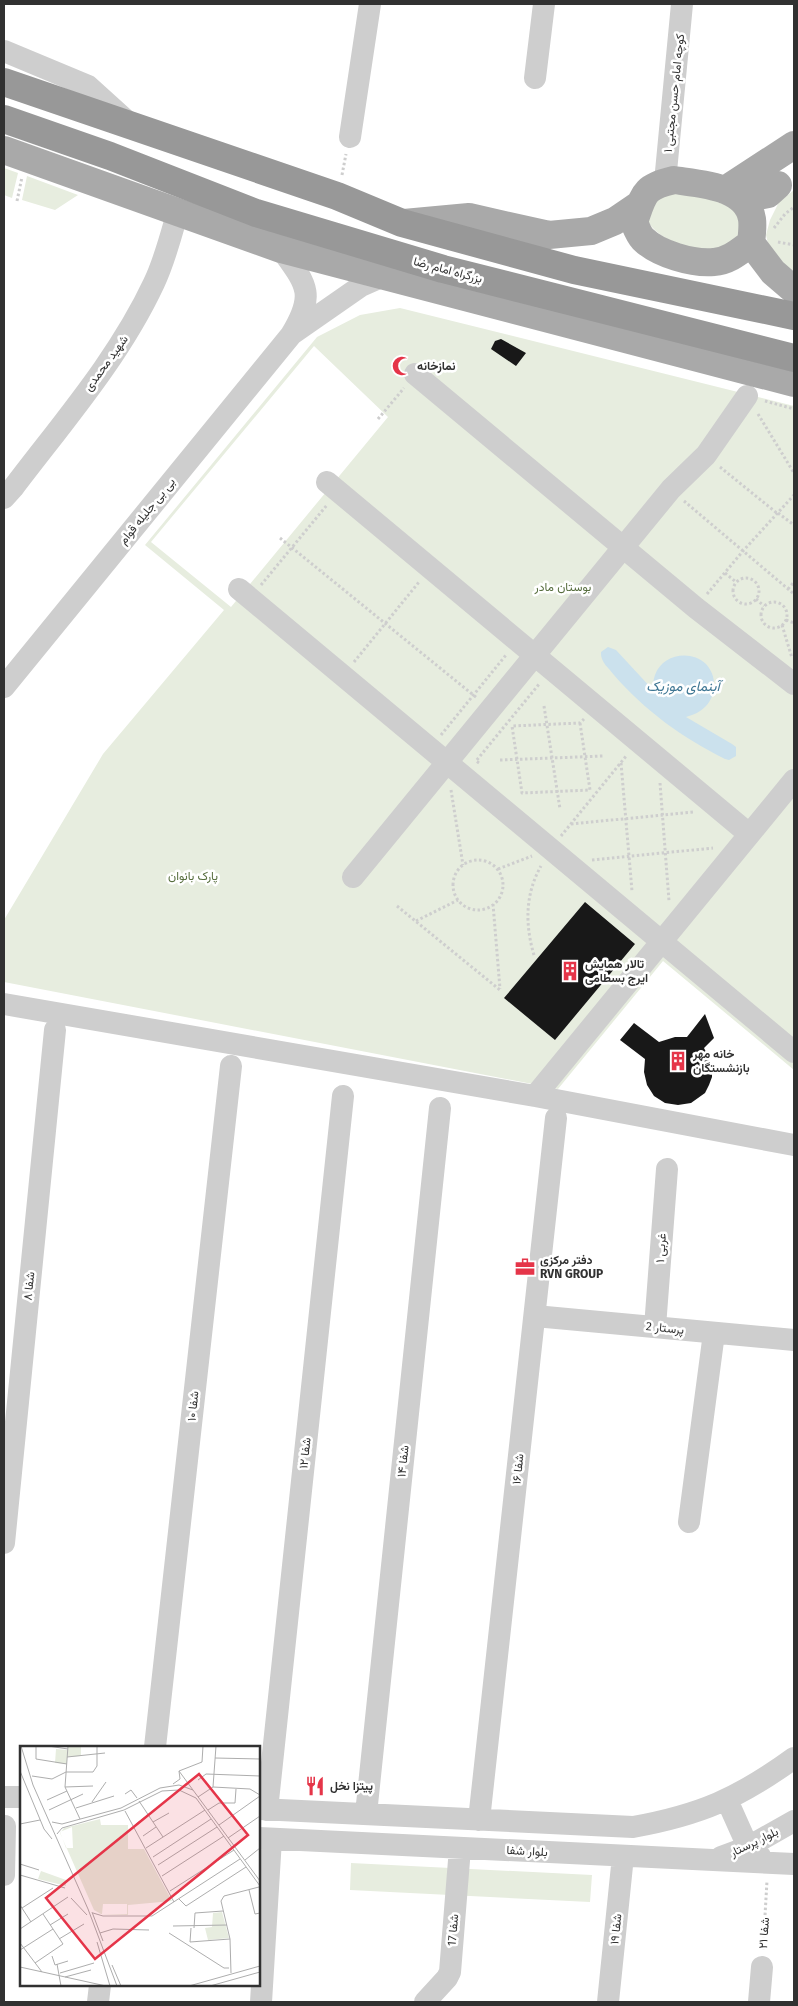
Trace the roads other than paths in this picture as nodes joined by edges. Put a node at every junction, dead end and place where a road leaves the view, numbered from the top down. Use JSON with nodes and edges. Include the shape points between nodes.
{"nodes":[{"id":1,"x":370,"y":4,"type":"edge"},
{"id":2,"x":544,"y":4,"type":"edge"},
{"id":3,"x":682,"y":4,"type":"edge"},
{"id":4,"x":4,"y":52,"type":"edge"},
{"id":5,"x":535,"y":78,"type":"dead end"},
{"id":6,"x":4,"y":82,"type":"edge"},
{"id":7,"x":4,"y":118,"type":"edge"},
{"id":8,"x":130,"y":124,"type":"junction"},
{"id":9,"x":350,"y":137,"type":"road end"},
{"id":10,"x":794,"y":145,"type":"edge"},
{"id":11,"x":4,"y":150,"type":"edge"},
{"id":12,"x":778,"y":175,"type":"edge"},
{"id":13,"x":665,"y":182,"type":"junction"},
{"id":14,"x":725,"y":190,"type":"junction"},
{"id":15,"x":640,"y":204,"type":"junction"},
{"id":16,"x":178,"y":211,"type":"junction"},
{"id":17,"x":402,"y":223,"type":"junction"},
{"id":18,"x":762,"y":234,"type":"junction"},
{"id":19,"x":282,"y":249,"type":"junction"},
{"id":20,"x":443,"y":270,"type":"junction"},
{"id":21,"x":386,"y":275,"type":"junction"},
{"id":22,"x":794,"y":290,"type":"edge"},
{"id":23,"x":794,"y":316,"type":"edge"},
{"id":24,"x":291,"y":335,"type":"junction"},
{"id":25,"x":794,"y":358,"type":"edge"},
{"id":26,"x":415,"y":374,"type":"road end"},
{"id":27,"x":794,"y":383,"type":"edge"},
{"id":28,"x":747,"y":396,"type":"road end"},
{"id":29,"x":332,"y":486,"type":"road end"},
{"id":30,"x":4,"y":498,"type":"edge"},
{"id":31,"x":623,"y":547,"type":"junction"},
{"id":32,"x":245,"y":593,"type":"road end"},
{"id":33,"x":526,"y":648,"type":"junction"},
{"id":34,"x":794,"y":684,"type":"edge"},
{"id":35,"x":4,"y":687,"type":"edge"},
{"id":36,"x":438,"y":755,"type":"junction"},
{"id":37,"x":794,"y":780,"type":"edge"},
{"id":38,"x":745,"y":840,"type":"junction"},
{"id":39,"x":353,"y":877,"type":"dead end"},
{"id":40,"x":667,"y":935,"type":"junction"},
{"id":41,"x":4,"y":1004,"type":"edge"},
{"id":42,"x":55,"y":1030,"type":"dead end"},
{"id":43,"x":794,"y":1052,"type":"edge"},
{"id":44,"x":231,"y":1066,"type":"dead end"},
{"id":45,"x":343,"y":1096,"type":"dead end"},
{"id":46,"x":535,"y":1096,"type":"junction"},
{"id":47,"x":440,"y":1108,"type":"dead end"},
{"id":48,"x":556,"y":1118,"type":"dead end"},
{"id":49,"x":794,"y":1144,"type":"edge"},
{"id":50,"x":667,"y":1169,"type":"dead end"},
{"id":51,"x":535,"y":1316,"type":"junction"},
{"id":52,"x":655,"y":1327,"type":"junction"},
{"id":53,"x":714,"y":1333,"type":"junction"},
{"id":54,"x":794,"y":1340,"type":"edge"},
{"id":55,"x":689,"y":1522,"type":"dead end"},
{"id":56,"x":4,"y":1543,"type":"edge"},
{"id":57,"x":154,"y":1746,"type":"edge"},
{"id":58,"x":794,"y":1758,"type":"edge"},
{"id":59,"x":4,"y":1796,"type":"edge"},
{"id":60,"x":20,"y":1797,"type":"edge"},
{"id":61,"x":727,"y":1800,"type":"junction"},
{"id":62,"x":263,"y":1809,"type":"edge"},
{"id":63,"x":366,"y":1814,"type":"junction"},
{"id":64,"x":479,"y":1820,"type":"junction"},
{"id":65,"x":794,"y":1821,"type":"edge"},
{"id":66,"x":10,"y":1826,"type":"edge"},
{"id":67,"x":265,"y":1839,"type":"edge"},
{"id":68,"x":748,"y":1847,"type":"junction"},
{"id":69,"x":460,"y":1848,"type":"junction"},
{"id":70,"x":623,"y":1856,"type":"junction"},
{"id":71,"x":713,"y":1861,"type":"junction"},
{"id":72,"x":769,"y":1863,"type":"junction"},
{"id":73,"x":794,"y":1864,"type":"edge"},
{"id":74,"x":4,"y":1875,"type":"edge"},
{"id":75,"x":762,"y":1968,"type":"road end"},
{"id":76,"x":100,"y":1986,"type":"edge"},
{"id":77,"x":98,"y":2002,"type":"edge"},
{"id":78,"x":261,"y":2002,"type":"edge"},
{"id":79,"x":425,"y":2002,"type":"edge"},
{"id":80,"x":608,"y":2002,"type":"edge"},
{"id":81,"x":759,"y":2002,"type":"edge"}],
"edges":[{"from":1,"to":9,"type":"street"},
{"from":2,"to":5,"type":"street"},
{"from":3,"to":13,"type":"street","name":"کوچه امام حسن مجتبی ۱"},
{"from":4,"to":8,"type":"street","via":[[88,86]]},
{"from":6,"to":8,"type":"highway"},
{"from":7,"to":20,"type":"highway","name":"بزرگراه امام رضا","via":[[256,213]]},
{"from":8,"to":17,"type":"highway","via":[[337,196]]},
{"from":10,"to":12,"type":"main road"},
{"from":11,"to":16,"type":"main road"},
{"from":12,"to":14,"type":"main road"},
{"from":12,"to":18,"type":"main road","via":[[760,204]]},
{"from":13,"to":14,"type":"main road","via":[[674,180]]},
{"from":13,"to":15,"type":"main road","via":[[656,184],[643,195]]},
{"from":14,"to":18,"type":"main road","via":[[745,201]]},
{"from":15,"to":17,"type":"main road","via":[[615,221],[591,231],[548,235],[469,217]]},
{"from":15,"to":18,"type":"main road","via":[[634,222],[641,238],[660,251],[686,259],[714,262],[731,257]]},
{"from":16,"to":19,"type":"main road"},
{"from":16,"to":30,"type":"street","name":"شهید محمدی","via":[[155,283],[128,333]]},
{"from":17,"to":23,"type":"highway","via":[[574,270]]},
{"from":18,"to":22,"type":"main road","via":[[772,272]]},
{"from":19,"to":21,"type":"main road"},
{"from":19,"to":24,"type":"street","via":[[304,280],[307,299],[302,318]]},
{"from":20,"to":21,"type":"main road"},
{"from":20,"to":25,"type":"highway","name":"بزرگراه امام رضا"},
{"from":21,"to":24,"type":"street","via":[[361,286]]},
{"from":21,"to":27,"type":"main road"},
{"from":24,"to":35,"type":"street","name":"بی بی جلیله قوام"},
{"from":26,"to":31,"type":"street"},
{"from":28,"to":31,"type":"street","via":[[706,455],[671,489]]},
{"from":29,"to":33,"type":"street"},
{"from":31,"to":33,"type":"street"},
{"from":31,"to":34,"type":"street"},
{"from":32,"to":36,"type":"street"},
{"from":33,"to":36,"type":"street","via":[[491,709]]},
{"from":33,"to":38,"type":"street","via":[[628,749],[658,758],[720,809]]},
{"from":36,"to":39,"type":"street"},
{"from":36,"to":40,"type":"street","via":[[561,848],[634,918]]},
{"from":37,"to":38,"type":"street"},
{"from":38,"to":40,"type":"street"},
{"from":40,"to":43,"type":"street"},
{"from":40,"to":46,"type":"street"},
{"from":41,"to":46,"type":"street"},
{"from":42,"to":56,"type":"street","name":"شفا ۸"},
{"from":44,"to":57,"type":"street","name":"شفا ۱۰"},
{"from":45,"to":62,"type":"street","name":"شفا ۱۲"},
{"from":46,"to":49,"type":"street"},
{"from":47,"to":63,"type":"street","name":"شفا ۱۴"},
{"from":48,"to":51,"type":"street","name":"شفا ۱۶"},
{"from":50,"to":52,"type":"street","name":"۱ غربی"},
{"from":51,"to":52,"type":"street","name":"پرستار 2"},
{"from":51,"to":64,"type":"street","name":"شفا ۱۶"},
{"from":52,"to":53,"type":"street","name":"پرستار 2"},
{"from":53,"to":54,"type":"street","name":"پرستار 2"},
{"from":53,"to":55,"type":"street"},
{"from":58,"to":61,"type":"street","via":[[761,1782]]},
{"from":59,"to":60,"type":"street"},
{"from":61,"to":64,"type":"street","via":[[669,1821],[633,1827]]},
{"from":61,"to":68,"type":"street"},
{"from":62,"to":63,"type":"street"},
{"from":63,"to":64,"type":"street"},
{"from":65,"to":68,"type":"street","name":"بلوار پرستار"},
{"from":66,"to":74,"type":"street"},
{"from":67,"to":69,"type":"street","name":"بلوار شفا"},
{"from":67,"to":78,"type":"street"},
{"from":68,"to":71,"type":"street","name":"بلوار پرستار"},
{"from":68,"to":72,"type":"street"},
{"from":69,"to":70,"type":"street","name":"بلوار شفا"},
{"from":69,"to":79,"type":"street","name":"شفا 17","via":[[450,1972]]},
{"from":70,"to":71,"type":"street","name":"بلوار شفا"},
{"from":70,"to":80,"type":"street","name":"شفا ۱۹"},
{"from":71,"to":72,"type":"street","name":"بلوار شفا"},
{"from":72,"to":73,"type":"street","name":"بلوار شفا"},
{"from":75,"to":81,"type":"street"},
{"from":76,"to":77,"type":"street"}]}
